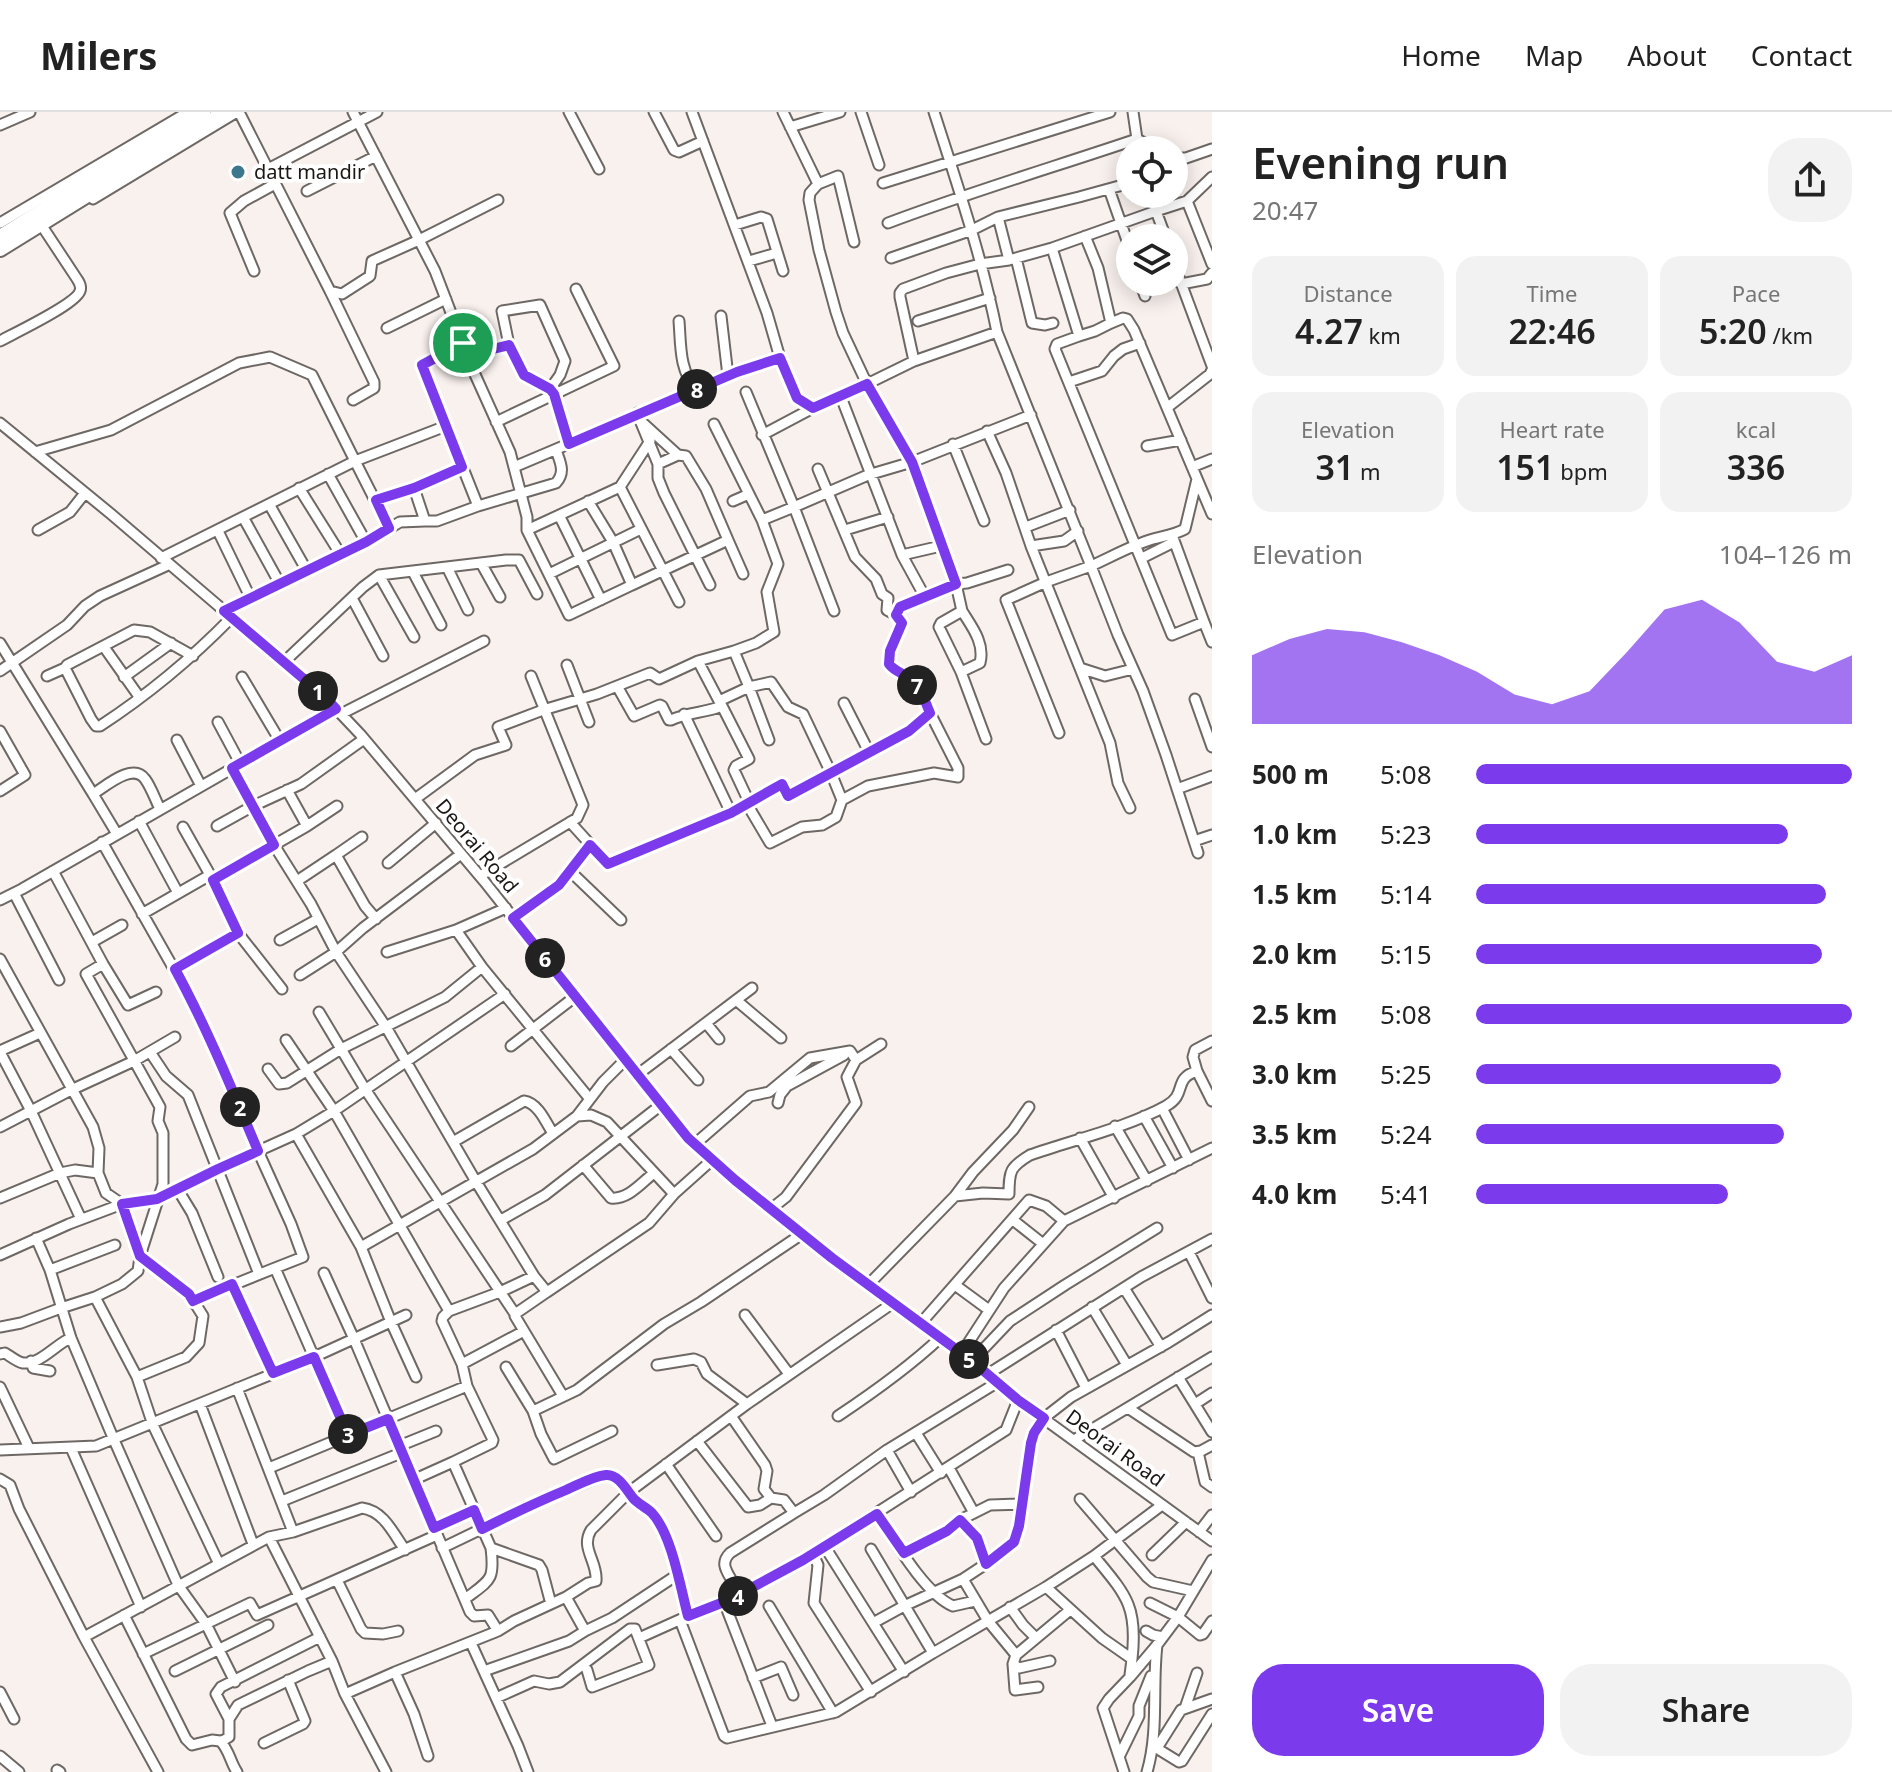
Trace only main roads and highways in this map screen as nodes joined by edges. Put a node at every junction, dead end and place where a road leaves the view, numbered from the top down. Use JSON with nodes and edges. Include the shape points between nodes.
{"nodes":[{"id":1,"x":203,"y":112,"type":"edge"},
{"id":2,"x":225,"y":112,"type":"edge"},
{"id":3,"x":166,"y":141,"type":"junction"},
{"id":4,"x":0,"y":237,"type":"edge"},
{"id":5,"x":0,"y":249,"type":"edge"}],
"edges":[{"from":1,"to":3,"type":"highway"},
{"from":2,"to":3,"type":"highway"},
{"from":3,"to":4,"type":"highway"},
{"from":3,"to":5,"type":"highway"}]}
